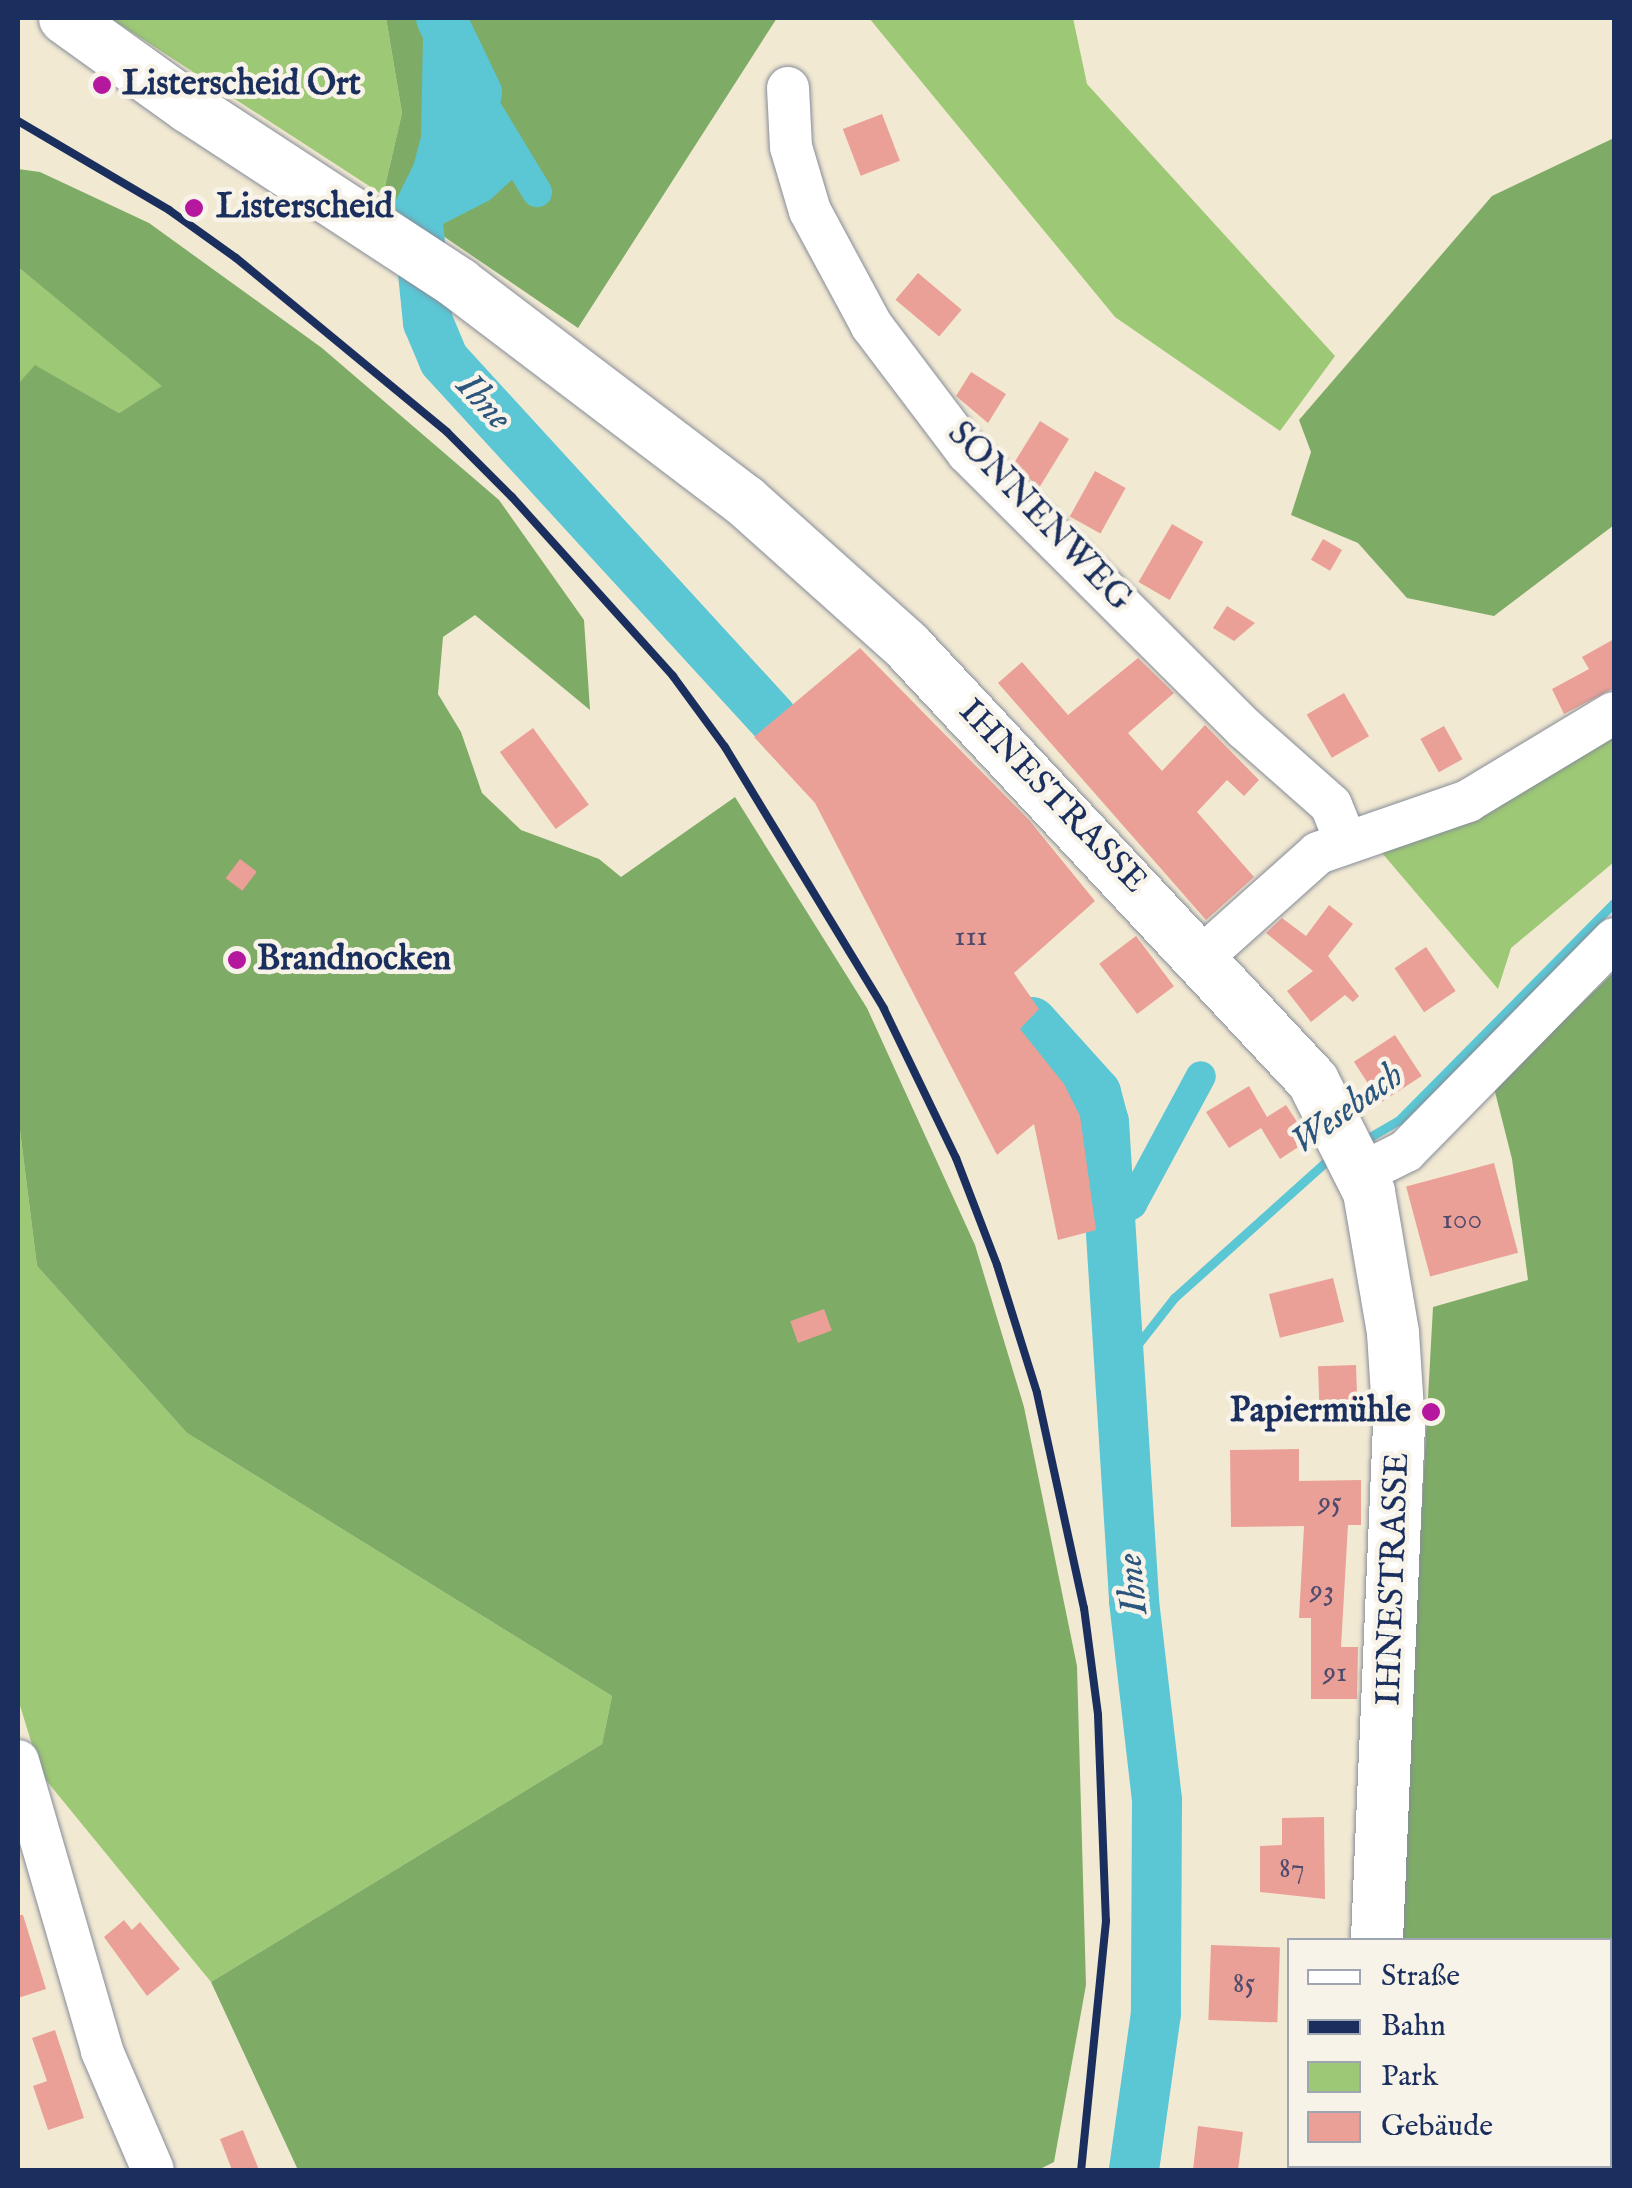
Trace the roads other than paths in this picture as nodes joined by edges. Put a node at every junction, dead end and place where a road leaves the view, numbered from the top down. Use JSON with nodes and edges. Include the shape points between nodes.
{"nodes":[{"id":1,"x":64,"y":18,"type":"edge"},
{"id":2,"x":788,"y":88,"type":"dead end"},
{"id":3,"x":1614,"y":713,"type":"edge"},
{"id":4,"x":1346,"y":842,"type":"junction"},
{"id":5,"x":1614,"y":939,"type":"edge"},
{"id":6,"x":1203,"y":956,"type":"junction"},
{"id":7,"x":1354,"y":1156,"type":"junction"},
{"id":8,"x":18,"y":1761,"type":"edge"},
{"id":9,"x":1376,"y":1938,"type":"edge"},
{"id":10,"x":153,"y":2170,"type":"edge"}],
"edges":[{"from":1,"to":6,"type":"main road","name":"IHNESTRASSE","via":[[459,284],[745,501],[907,646]]},
{"from":2,"to":4,"type":"street","name":"SONNENWEG","via":[[791,148],[810,211],[872,326],[968,453],[1244,728],[1331,805]]},
{"from":3,"to":4,"type":"street","via":[[1468,801]]},
{"from":4,"to":6,"type":"street","via":[[1318,853]]},
{"from":5,"to":7,"type":"street","via":[[1406,1151]]},
{"from":6,"to":7,"type":"main road","name":"IHNESTRASSE","via":[[1313,1081]]},
{"from":7,"to":9,"type":"main road","name":"IHNESTRASSE","via":[[1385,1261],[1399,1425]]},
{"from":8,"to":10,"type":"street","via":[[102,2051]]}]}
